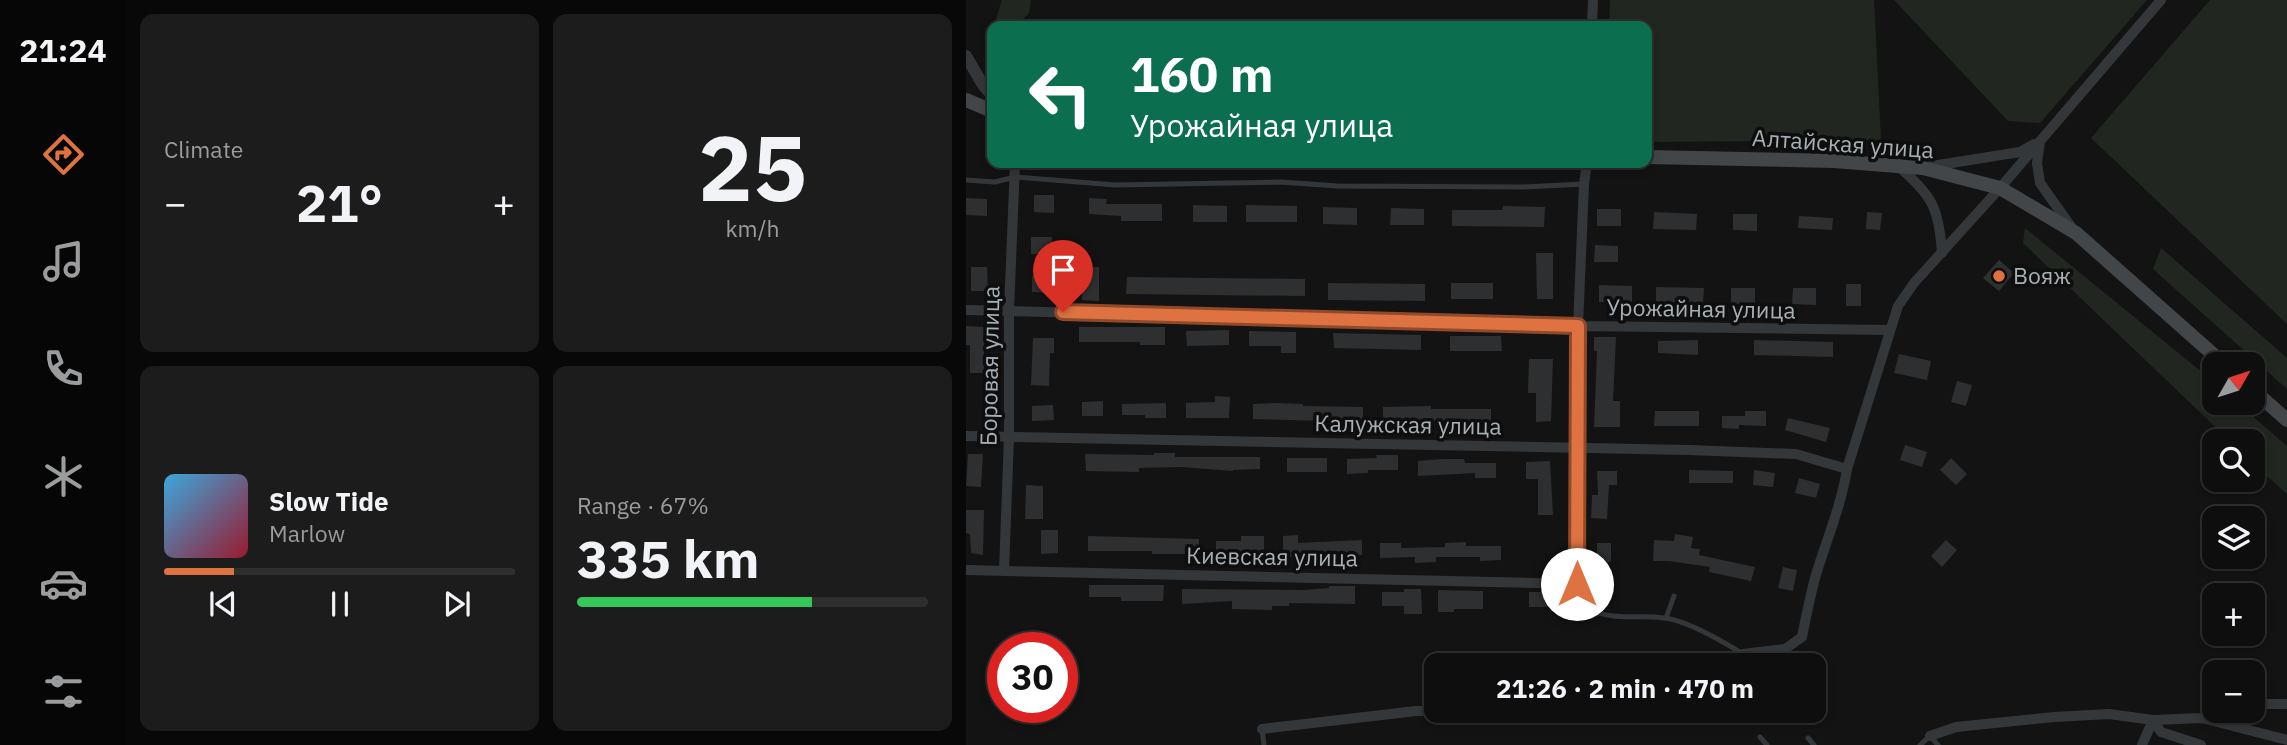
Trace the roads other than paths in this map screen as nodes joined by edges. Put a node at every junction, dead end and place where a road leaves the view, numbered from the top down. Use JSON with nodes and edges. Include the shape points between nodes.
{"nodes":[{"id":1,"x":1593,"y":0,"type":"edge"},
{"id":2,"x":2161,"y":0,"type":"edge"},
{"id":3,"x":1592,"y":21,"type":"edge"},
{"id":4,"x":966,"y":56,"type":"edge"},
{"id":5,"x":987,"y":89,"type":"edge"},
{"id":6,"x":966,"y":100,"type":"edge"},
{"id":7,"x":987,"y":109,"type":"edge"},
{"id":8,"x":2040,"y":141,"type":"junction"},
{"id":9,"x":1652,"y":157,"type":"edge"},
{"id":10,"x":1897,"y":166,"type":"junction"},
{"id":11,"x":1015,"y":168,"type":"edge"},
{"id":12,"x":1586,"y":168,"type":"edge"},
{"id":13,"x":1923,"y":168,"type":"junction"},
{"id":14,"x":1015,"y":177,"type":"junction"},
{"id":15,"x":966,"y":180,"type":"edge"},
{"id":16,"x":1584,"y":184,"type":"junction"},
{"id":17,"x":2000,"y":188,"type":"junction"},
{"id":18,"x":2076,"y":233,"type":"junction"},
{"id":19,"x":1942,"y":253,"type":"junction"},
{"id":20,"x":966,"y":310,"type":"edge"},
{"id":21,"x":1009,"y":311,"type":"junction"},
{"id":22,"x":1578,"y":326,"type":"junction"},
{"id":23,"x":1890,"y":330,"type":"junction"},
{"id":24,"x":2210,"y":352,"type":"edge"},
{"id":25,"x":2265,"y":401,"type":"edge"},
{"id":26,"x":2287,"y":420,"type":"edge"},
{"id":27,"x":966,"y":436,"type":"edge"},
{"id":28,"x":1009,"y":437,"type":"junction"},
{"id":29,"x":1577,"y":448,"type":"junction"},
{"id":30,"x":1847,"y":469,"type":"junction"},
{"id":31,"x":966,"y":570,"type":"edge"},
{"id":32,"x":1004,"y":571,"type":"junction"},
{"id":33,"x":1577,"y":584,"type":"junction"},
{"id":34,"x":1674,"y":596,"type":"dead end"},
{"id":35,"x":1666,"y":618,"type":"junction"},
{"id":36,"x":1741,"y":653,"type":"edge"},
{"id":37,"x":1751,"y":653,"type":"edge"},
{"id":38,"x":2265,"y":704,"type":"edge"},
{"id":39,"x":2287,"y":704,"type":"edge"},
{"id":40,"x":1424,"y":711,"type":"edge"},
{"id":41,"x":2202,"y":719,"type":"edge"},
{"id":42,"x":2153,"y":720,"type":"junction"},
{"id":43,"x":2218,"y":723,"type":"edge"},
{"id":44,"x":1262,"y":729,"type":"joint"},
{"id":45,"x":1930,"y":736,"type":"junction"},
{"id":46,"x":1760,"y":737,"type":"dead end"},
{"id":47,"x":1808,"y":738,"type":"dead end"},
{"id":48,"x":2287,"y":740,"type":"edge"},
{"id":49,"x":1264,"y":745,"type":"edge"},
{"id":50,"x":1767,"y":745,"type":"edge"},
{"id":51,"x":1814,"y":745,"type":"edge"},
{"id":52,"x":1920,"y":745,"type":"edge"},
{"id":53,"x":1938,"y":745,"type":"edge"},
{"id":54,"x":2142,"y":745,"type":"edge"},
{"id":55,"x":2201,"y":745,"type":"edge"}],
"edges":[{"from":1,"to":3,"type":"street"},
{"from":2,"to":8,"type":"street"},
{"from":4,"to":5,"type":"street"},
{"from":6,"to":7,"type":"main road"},
{"from":8,"to":13,"type":"street","via":[[2020,152]]},
{"from":8,"to":17,"type":"street"},
{"from":8,"to":18,"type":"street","via":[[2040,183]]},
{"from":9,"to":10,"type":"main road","name":"Алтайская улица"},
{"from":10,"to":13,"type":"main road","name":"Алтайская улица"},
{"from":10,"to":19,"type":"street","via":[[1933,203]]},
{"from":11,"to":14,"type":"street","name":"Боровая улица"},
{"from":12,"to":16,"type":"street"},
{"from":13,"to":17,"type":"main road","name":"Алтайская улица"},
{"from":14,"to":15,"type":"lane","via":[[995,182]]},
{"from":14,"to":16,"type":"lane","via":[[1115,185]]},
{"from":14,"to":21,"type":"street","name":"Боровая улица"},
{"from":16,"to":22,"type":"street"},
{"from":17,"to":18,"type":"main road","name":"Алтайская улица"},
{"from":17,"to":19,"type":"street"},
{"from":18,"to":24,"type":"main road","name":"Алтайская улица"},
{"from":19,"to":23,"type":"street","via":[[1898,306]]},
{"from":20,"to":21,"type":"street","name":"Урожайная улица"},
{"from":21,"to":22,"type":"street","name":"Урожайная улица"},
{"from":21,"to":28,"type":"street","name":"Боровая улица"},
{"from":22,"to":23,"type":"street","name":"Урожайная улица"},
{"from":22,"to":29,"type":"street"},
{"from":23,"to":30,"type":"street"},
{"from":25,"to":26,"type":"main road"},
{"from":27,"to":28,"type":"street","name":"Калужская улица"},
{"from":28,"to":29,"type":"street","name":"Калужская улица"},
{"from":28,"to":32,"type":"street","name":"Боровая улица"},
{"from":29,"to":30,"type":"street","name":"Калужская улица","via":[[1796,454]]},
{"from":29,"to":33,"type":"street"},
{"from":30,"to":37,"type":"street","via":[[1802,637],[1785,649]]},
{"from":31,"to":32,"type":"street","name":"Киевская улица"},
{"from":32,"to":33,"type":"street","name":"Киевская улица"},
{"from":33,"to":35,"type":"lane","via":[[1588,609],[1605,617]]},
{"from":34,"to":35,"type":"lane"},
{"from":35,"to":36,"type":"lane","via":[[1720,639]]},
{"from":38,"to":39,"type":"street"},
{"from":40,"to":44,"type":"street"},
{"from":41,"to":42,"type":"street"},
{"from":42,"to":45,"type":"street","via":[[2109,714],[2054,717],[1956,727]]},
{"from":42,"to":54,"type":"street"},
{"from":42,"to":55,"type":"street","via":[[2161,732]]},
{"from":43,"to":48,"type":"street"},
{"from":44,"to":49,"type":"lane"},
{"from":45,"to":52,"type":"lane"},
{"from":45,"to":53,"type":"lane"},
{"from":46,"to":50,"type":"lane"},
{"from":47,"to":51,"type":"lane"}]}
